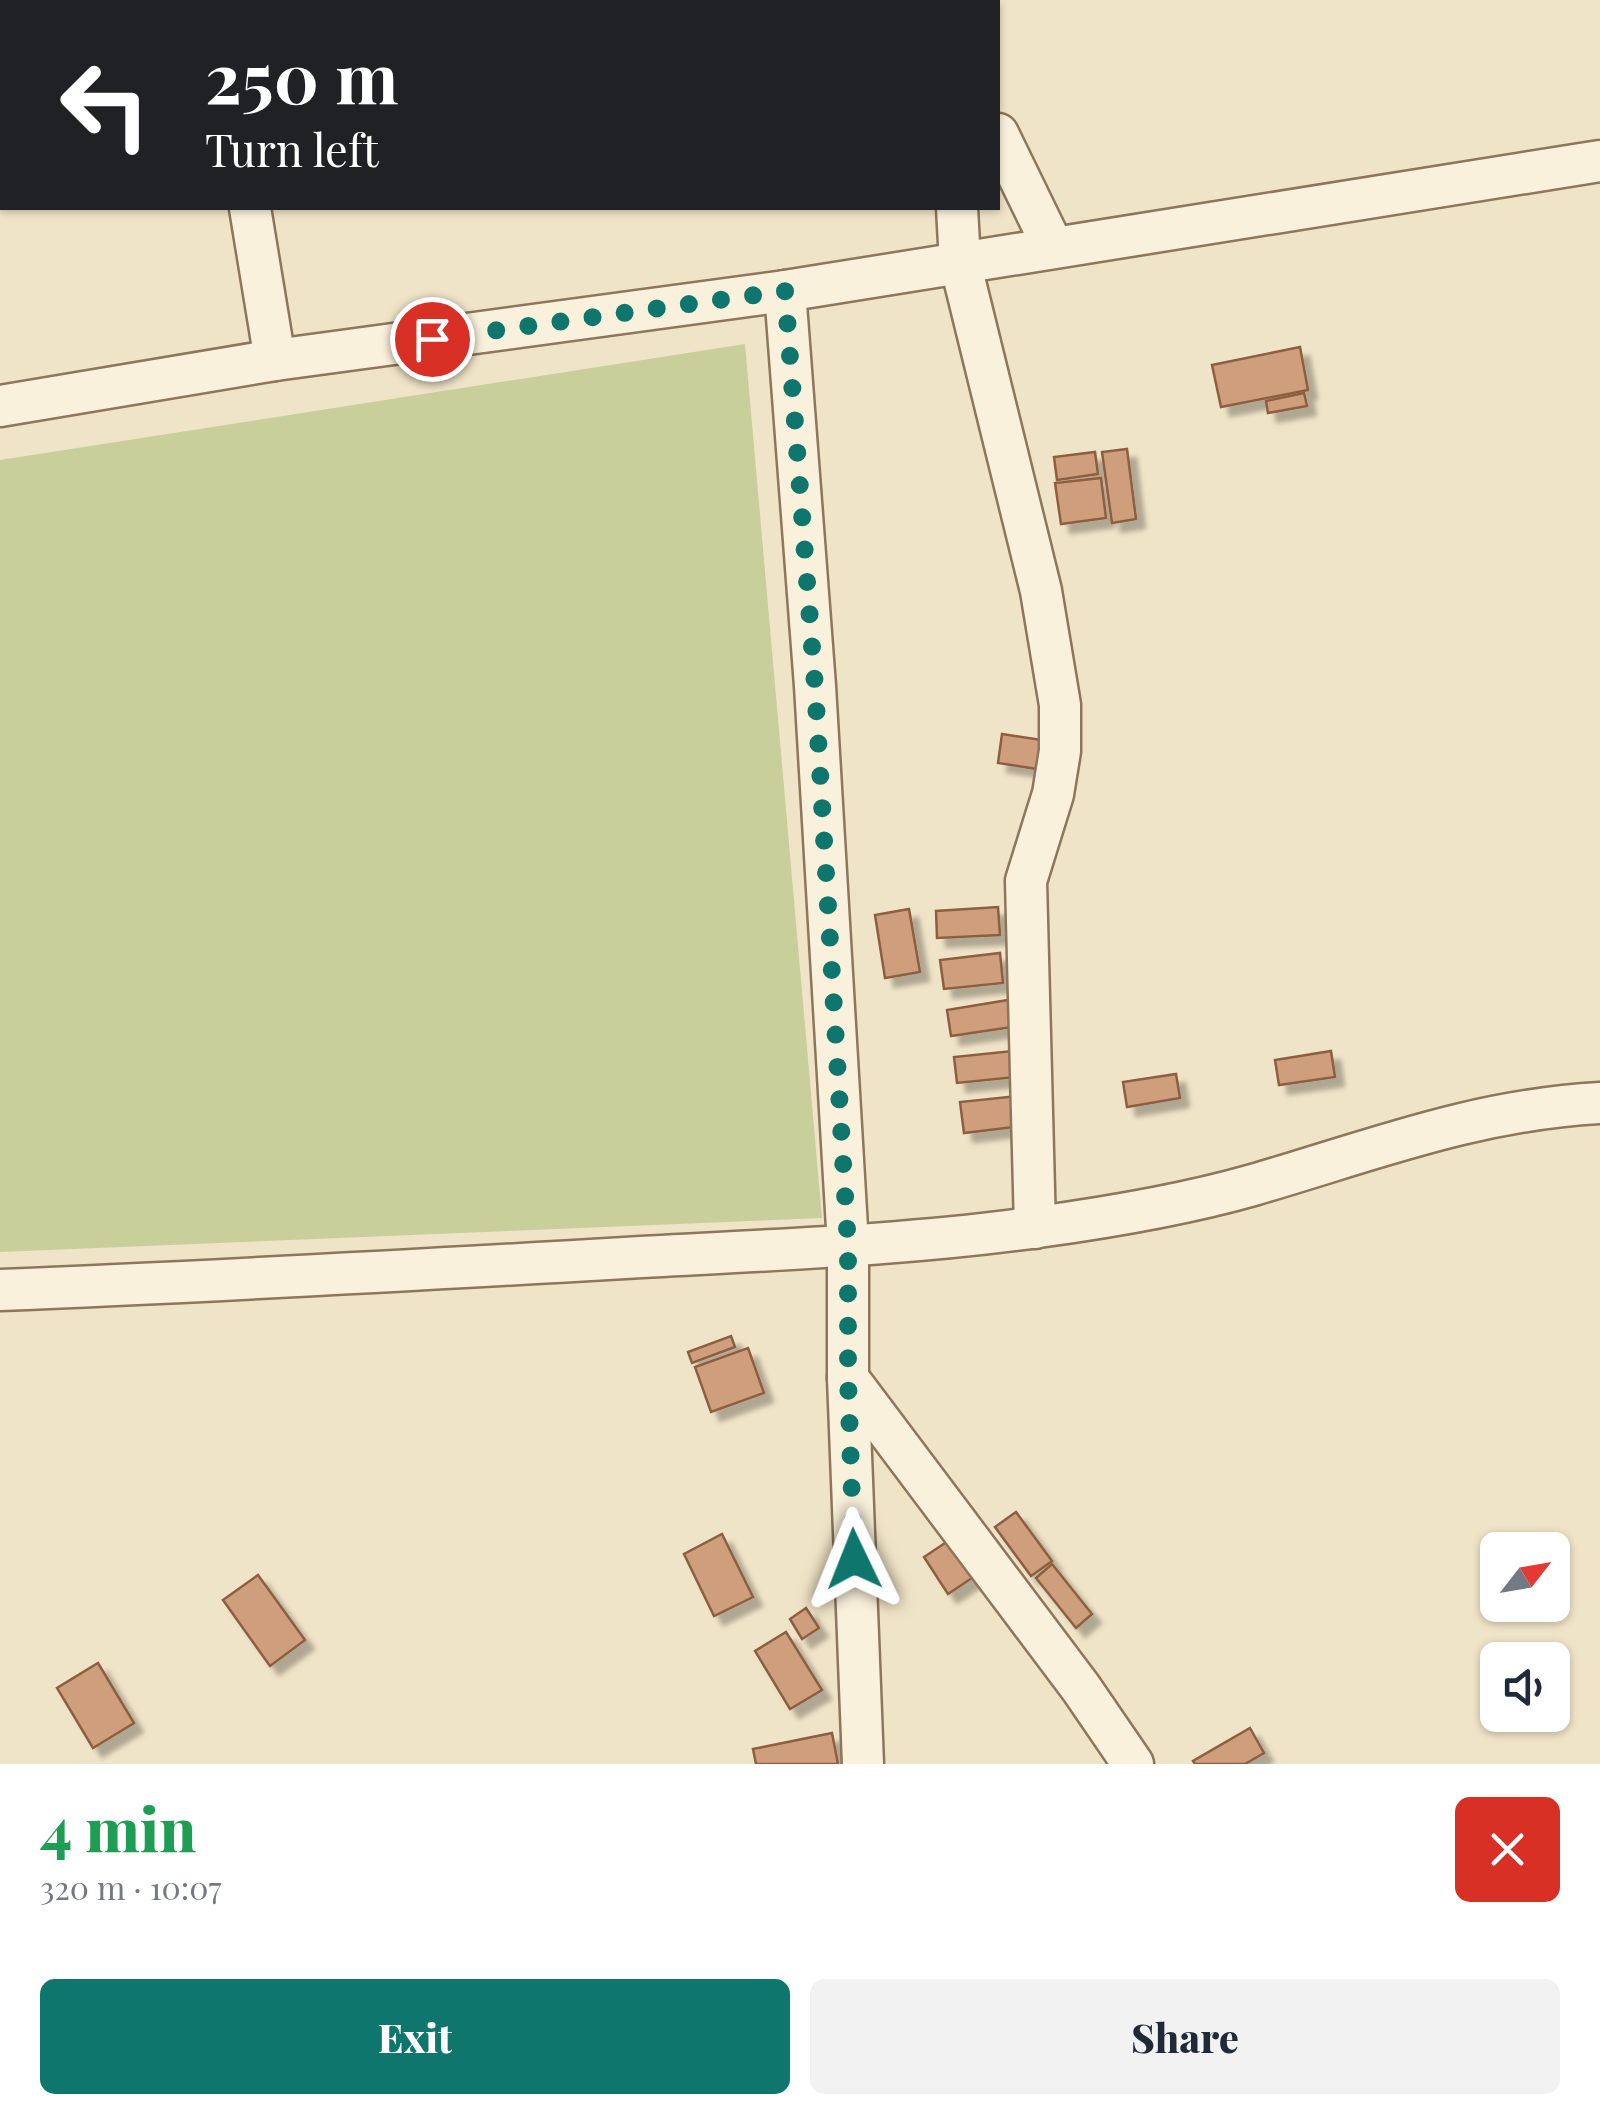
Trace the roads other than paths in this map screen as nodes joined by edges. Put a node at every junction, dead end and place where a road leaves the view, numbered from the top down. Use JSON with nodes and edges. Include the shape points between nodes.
{"nodes":[{"id":1,"x":1000,"y":138,"type":"edge"},
{"id":2,"x":1600,"y":161,"type":"edge"},
{"id":3,"x":250,"y":210,"type":"edge"},
{"id":4,"x":957,"y":210,"type":"edge"},
{"id":5,"x":1053,"y":246,"type":"junction"},
{"id":6,"x":960,"y":262,"type":"junction"},
{"id":7,"x":785,"y":291,"type":"junction"},
{"id":8,"x":275,"y":360,"type":"junction"},
{"id":9,"x":0,"y":406,"type":"edge"},
{"id":10,"x":1600,"y":1102,"type":"edge"},
{"id":11,"x":1035,"y":1228,"type":"junction"},
{"id":12,"x":848,"y":1245,"type":"junction"},
{"id":13,"x":0,"y":1290,"type":"edge"},
{"id":14,"x":848,"y":1378,"type":"junction"},
{"id":15,"x":864,"y":1764,"type":"edge"},
{"id":16,"x":1133,"y":1764,"type":"edge"}],
"edges":[{"from":1,"to":5,"type":"street"},
{"from":2,"to":5,"type":"street"},
{"from":3,"to":8,"type":"street"},
{"from":4,"to":6,"type":"street"},
{"from":5,"to":6,"type":"street"},
{"from":6,"to":7,"type":"street"},
{"from":6,"to":11,"type":"street","via":[[1041,590],[1060,705],[1053,794],[1026,880]]},
{"from":7,"to":8,"type":"street"},
{"from":7,"to":12,"type":"street"},
{"from":8,"to":9,"type":"street"},
{"from":10,"to":11,"type":"street","via":[[1481,1118],[1175,1206]]},
{"from":11,"to":12,"type":"street"},
{"from":12,"to":13,"type":"street"},
{"from":12,"to":14,"type":"street"},
{"from":14,"to":15,"type":"street"},
{"from":14,"to":16,"type":"street"}]}
